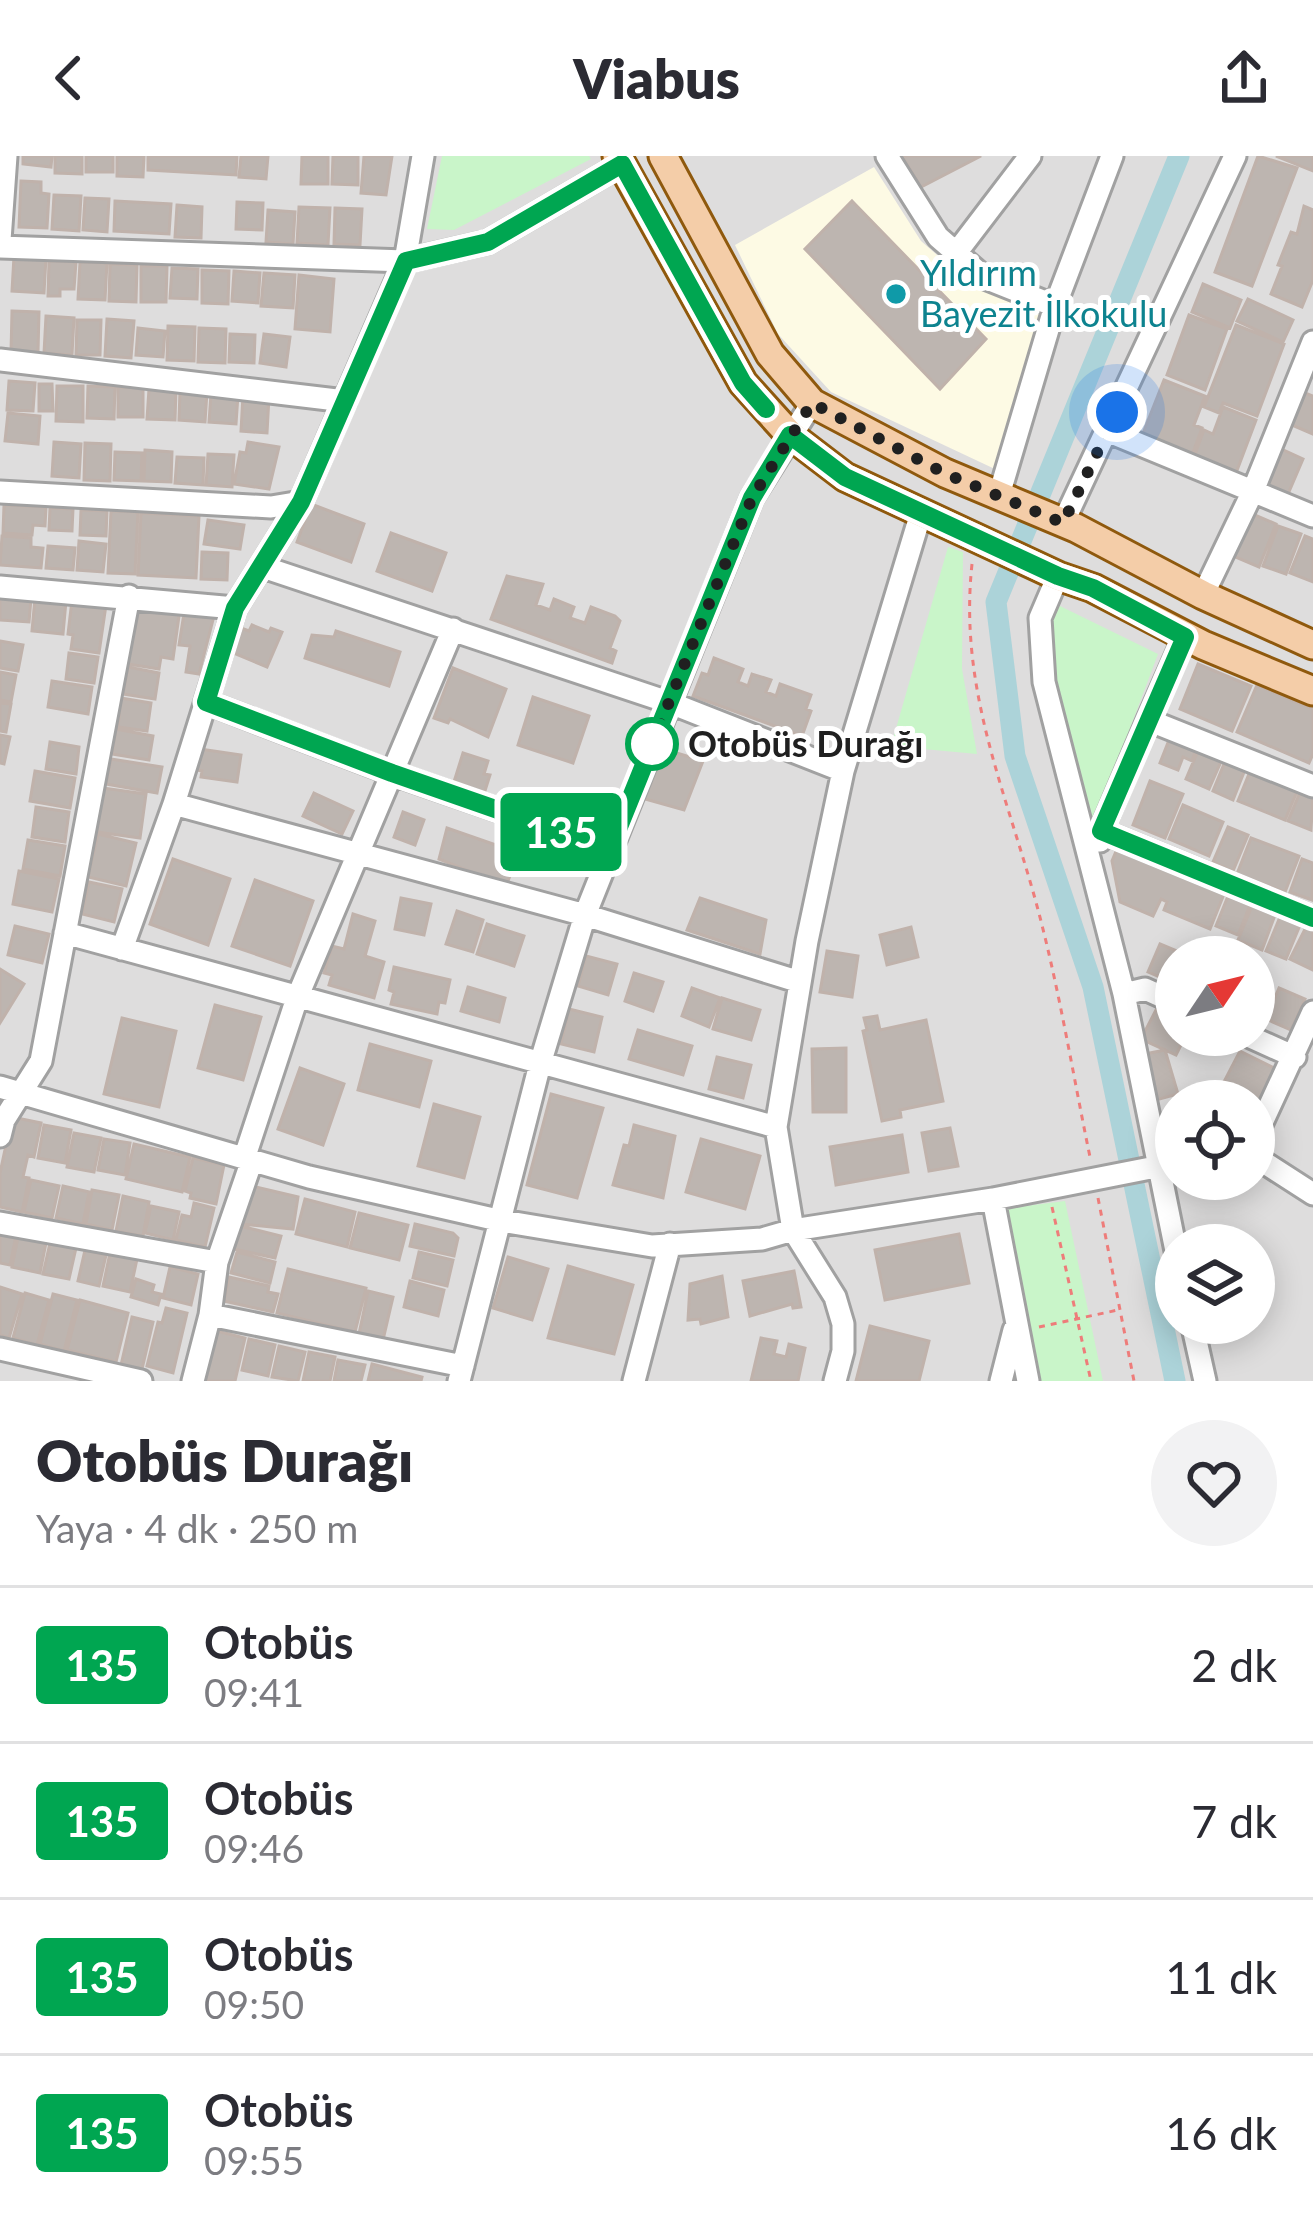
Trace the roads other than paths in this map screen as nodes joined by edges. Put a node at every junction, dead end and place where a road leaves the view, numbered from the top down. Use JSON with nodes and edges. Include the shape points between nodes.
{"nodes":[{"id":1,"x":6,"y":156,"type":"edge"},
{"id":2,"x":423,"y":156,"type":"edge"},
{"id":3,"x":663,"y":156,"type":"edge"},
{"id":4,"x":887,"y":156,"type":"edge"},
{"id":5,"x":1030,"y":156,"type":"edge"},
{"id":6,"x":1112,"y":156,"type":"edge"},
{"id":7,"x":1235,"y":156,"type":"edge"},
{"id":8,"x":620,"y":160,"type":"edge"},
{"id":9,"x":0,"y":244,"type":"edge"},
{"id":10,"x":956,"y":253,"type":"junction"},
{"id":11,"x":406,"y":261,"type":"junction"},
{"id":12,"x":1055,"y":306,"type":"junction"},
{"id":13,"x":1313,"y":342,"type":"edge"},
{"id":14,"x":0,"y":360,"type":"edge"},
{"id":15,"x":1306,"y":382,"type":"edge"},
{"id":16,"x":345,"y":400,"type":"junction"},
{"id":17,"x":812,"y":403,"type":"junction"},
{"id":18,"x":1107,"y":431,"type":"junction"},
{"id":19,"x":790,"y":435,"type":"junction"},
{"id":20,"x":1252,"y":491,"type":"junction"},
{"id":21,"x":0,"y":492,"type":"edge"},
{"id":22,"x":1008,"y":499,"type":"junction"},
{"id":23,"x":301,"y":502,"type":"junction"},
{"id":24,"x":921,"y":513,"type":"junction"},
{"id":25,"x":1313,"y":516,"type":"edge"},
{"id":26,"x":1060,"y":521,"type":"junction"},
{"id":27,"x":263,"y":567,"type":"junction"},
{"id":28,"x":1047,"y":571,"type":"junction"},
{"id":29,"x":0,"y":587,"type":"edge"},
{"id":30,"x":128,"y":596,"type":"junction"},
{"id":31,"x":1203,"y":596,"type":"junction"},
{"id":32,"x":235,"y":608,"type":"junction"},
{"id":33,"x":453,"y":629,"type":"junction"},
{"id":34,"x":1185,"y":637,"type":"junction"},
{"id":35,"x":1313,"y":644,"type":"edge"},
{"id":36,"x":1313,"y":691,"type":"edge"},
{"id":37,"x":206,"y":702,"type":"junction"},
{"id":38,"x":668,"y":703,"type":"junction"},
{"id":39,"x":1148,"y":720,"type":"junction"},
{"id":40,"x":843,"y":770,"type":"junction"},
{"id":41,"x":392,"y":773,"type":"junction"},
{"id":42,"x":1313,"y":786,"type":"edge"},
{"id":43,"x":174,"y":804,"type":"junction"},
{"id":44,"x":1101,"y":831,"type":"junction"},
{"id":45,"x":610,"y":849,"type":"junction"},
{"id":46,"x":358,"y":851,"type":"junction"},
{"id":47,"x":1097,"y":892,"type":"junction"},
{"id":48,"x":585,"y":915,"type":"junction"},
{"id":49,"x":1313,"y":918,"type":"edge"},
{"id":50,"x":65,"y":933,"type":"junction"},
{"id":51,"x":122,"y":949,"type":"junction"},
{"id":52,"x":800,"y":982,"type":"junction"},
{"id":53,"x":1124,"y":994,"type":"junction"},
{"id":54,"x":1155,"y":994,"type":"edge"},
{"id":55,"x":297,"y":998,"type":"junction"},
{"id":56,"x":1313,"y":1012,"type":"edge"},
{"id":57,"x":1275,"y":1048,"type":"edge"},
{"id":58,"x":1295,"y":1057,"type":"junction"},
{"id":59,"x":540,"y":1064,"type":"junction"},
{"id":60,"x":11,"y":1089,"type":"edge"},
{"id":61,"x":1275,"y":1097,"type":"edge"},
{"id":62,"x":776,"y":1127,"type":"junction"},
{"id":63,"x":0,"y":1136,"type":"edge"},
{"id":64,"x":1155,"y":1151,"type":"edge"},
{"id":65,"x":248,"y":1160,"type":"junction"},
{"id":66,"x":1155,"y":1167,"type":"edge"},
{"id":67,"x":1275,"y":1170,"type":"edge"},
{"id":68,"x":1313,"y":1195,"type":"edge"},
{"id":69,"x":993,"y":1199,"type":"junction"},
{"id":70,"x":502,"y":1221,"type":"junction"},
{"id":71,"x":0,"y":1223,"type":"edge"},
{"id":72,"x":793,"y":1230,"type":"junction"},
{"id":73,"x":670,"y":1244,"type":"junction"},
{"id":74,"x":217,"y":1262,"type":"junction"},
{"id":75,"x":210,"y":1315,"type":"junction"},
{"id":76,"x":1016,"y":1328,"type":"junction"},
{"id":77,"x":1197,"y":1344,"type":"edge"},
{"id":78,"x":0,"y":1349,"type":"edge"},
{"id":79,"x":461,"y":1373,"type":"edge"},
{"id":80,"x":141,"y":1381,"type":"edge"},
{"id":81,"x":193,"y":1381,"type":"edge"},
{"id":82,"x":634,"y":1381,"type":"edge"},
{"id":83,"x":835,"y":1381,"type":"edge"},
{"id":84,"x":1000,"y":1381,"type":"edge"},
{"id":85,"x":1028,"y":1381,"type":"edge"},
{"id":86,"x":1205,"y":1381,"type":"edge"}],
"edges":[{"from":1,"to":9,"type":"street"},
{"from":2,"to":11,"type":"street"},
{"from":3,"to":17,"type":"main road","via":[[770,354]]},
{"from":4,"to":10,"type":"street"},
{"from":5,"to":10,"type":"street"},
{"from":6,"to":12,"type":"street"},
{"from":7,"to":18,"type":"street"},
{"from":8,"to":11,"type":"street","via":[[488,242]]},
{"from":8,"to":19,"type":"main road","via":[[743,383]]},
{"from":9,"to":11,"type":"street"},
{"from":10,"to":12,"type":"street","via":[[985,278]]},
{"from":11,"to":16,"type":"street"},
{"from":12,"to":22,"type":"street"},
{"from":13,"to":15,"type":"street"},
{"from":14,"to":16,"type":"street"},
{"from":15,"to":20,"type":"street"},
{"from":16,"to":23,"type":"street"},
{"from":17,"to":19,"type":"street"},
{"from":17,"to":22,"type":"main road"},
{"from":18,"to":20,"type":"street"},
{"from":18,"to":26,"type":"street"},
{"from":19,"to":24,"type":"main road","via":[[845,477]]},
{"from":19,"to":38,"type":"street","via":[[752,498]]},
{"from":20,"to":25,"type":"street"},
{"from":20,"to":31,"type":"street"},
{"from":21,"to":23,"type":"street"},
{"from":22,"to":26,"type":"main road"},
{"from":23,"to":27,"type":"street"},
{"from":24,"to":28,"type":"main road"},
{"from":24,"to":40,"type":"street"},
{"from":26,"to":31,"type":"main road"},
{"from":27,"to":32,"type":"street"},
{"from":27,"to":33,"type":"street"},
{"from":28,"to":34,"type":"main road"},
{"from":28,"to":47,"type":"street","via":[[1043,682]]},
{"from":29,"to":30,"type":"street"},
{"from":30,"to":32,"type":"street"},
{"from":30,"to":50,"type":"street"},
{"from":31,"to":35,"type":"main road"},
{"from":32,"to":37,"type":"street"},
{"from":33,"to":38,"type":"street"},
{"from":33,"to":41,"type":"street"},
{"from":34,"to":36,"type":"main road"},
{"from":34,"to":39,"type":"street"},
{"from":37,"to":41,"type":"street"},
{"from":37,"to":43,"type":"street"},
{"from":38,"to":40,"type":"street"},
{"from":38,"to":45,"type":"street"},
{"from":39,"to":42,"type":"street"},
{"from":39,"to":44,"type":"street"},
{"from":40,"to":52,"type":"street"},
{"from":41,"to":45,"type":"street"},
{"from":41,"to":46,"type":"street"},
{"from":43,"to":46,"type":"street"},
{"from":43,"to":51,"type":"street"},
{"from":44,"to":47,"type":"street"},
{"from":44,"to":49,"type":"street"},
{"from":45,"to":48,"type":"street"},
{"from":46,"to":48,"type":"street"},
{"from":46,"to":55,"type":"street"},
{"from":47,"to":53,"type":"street"},
{"from":48,"to":52,"type":"street"},
{"from":48,"to":59,"type":"street"},
{"from":50,"to":51,"type":"street"},
{"from":50,"to":60,"type":"street","via":[[41,1061]]},
{"from":51,"to":55,"type":"street"},
{"from":52,"to":62,"type":"street"},
{"from":53,"to":54,"type":"street"},
{"from":53,"to":64,"type":"street"},
{"from":55,"to":59,"type":"street"},
{"from":55,"to":65,"type":"street"},
{"from":56,"to":58,"type":"street"},
{"from":57,"to":58,"type":"street"},
{"from":58,"to":61,"type":"street"},
{"from":59,"to":62,"type":"street"},
{"from":59,"to":70,"type":"street"},
{"from":60,"to":63,"type":"street"},
{"from":60,"to":65,"type":"street"},
{"from":62,"to":72,"type":"street"},
{"from":65,"to":70,"type":"street"},
{"from":65,"to":74,"type":"street"},
{"from":66,"to":69,"type":"street"},
{"from":67,"to":68,"type":"street"},
{"from":69,"to":72,"type":"street"},
{"from":69,"to":76,"type":"street"},
{"from":70,"to":73,"type":"street"},
{"from":70,"to":79,"type":"street"},
{"from":71,"to":74,"type":"street"},
{"from":72,"to":73,"type":"street"},
{"from":72,"to":83,"type":"street","via":[[839,1311],[844,1351]]},
{"from":73,"to":82,"type":"street"},
{"from":74,"to":75,"type":"street"},
{"from":75,"to":79,"type":"street"},
{"from":75,"to":81,"type":"street"},
{"from":76,"to":84,"type":"street"},
{"from":76,"to":85,"type":"street"},
{"from":77,"to":86,"type":"street"},
{"from":78,"to":80,"type":"street"}]}
